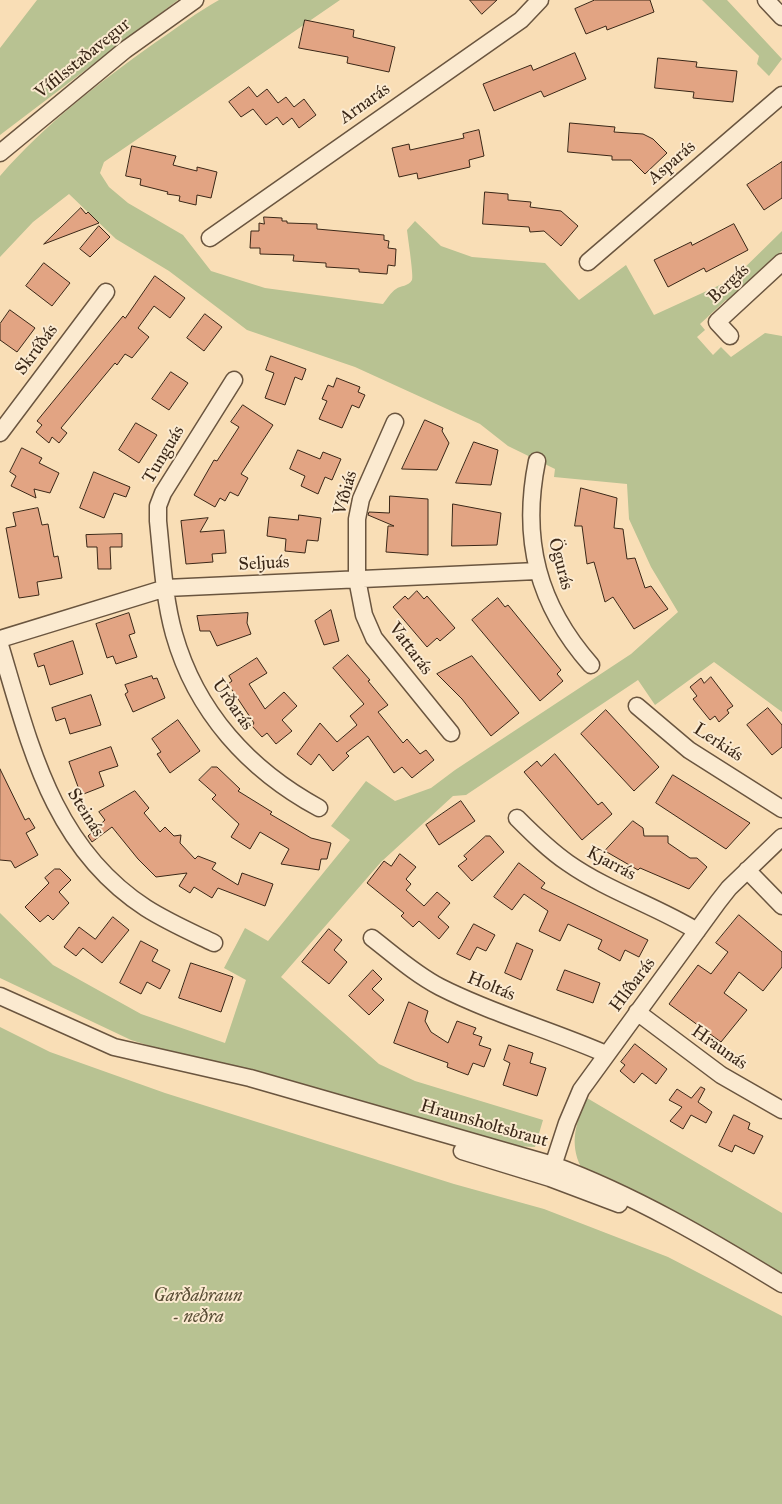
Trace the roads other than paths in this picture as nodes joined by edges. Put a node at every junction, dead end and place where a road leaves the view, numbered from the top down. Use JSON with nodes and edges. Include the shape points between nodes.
{"nodes":[{"id":1,"x":195,"y":0,"type":"edge"},
{"id":2,"x":540,"y":0,"type":"edge"},
{"id":3,"x":766,"y":0,"type":"edge"},
{"id":4,"x":782,"y":17,"type":"edge"},
{"id":5,"x":782,"y":95,"type":"edge"},
{"id":6,"x":0,"y":153,"type":"edge"},
{"id":7,"x":210,"y":238,"type":"dead end"},
{"id":8,"x":588,"y":262,"type":"dead end"},
{"id":9,"x":782,"y":262,"type":"edge"},
{"id":10,"x":106,"y":292,"type":"dead end"},
{"id":11,"x":730,"y":336,"type":"dead end"},
{"id":12,"x":234,"y":380,"type":"dead end"},
{"id":13,"x":395,"y":422,"type":"dead end"},
{"id":14,"x":0,"y":433,"type":"edge"},
{"id":15,"x":536,"y":461,"type":"dead end"},
{"id":16,"x":537,"y":571,"type":"junction"},
{"id":17,"x":357,"y":579,"type":"junction"},
{"id":18,"x":166,"y":588,"type":"junction"},
{"id":19,"x":0,"y":640,"type":"edge"},
{"id":20,"x":0,"y":645,"type":"edge"},
{"id":21,"x":591,"y":665,"type":"dead end"},
{"id":22,"x":637,"y":706,"type":"dead end"},
{"id":23,"x":452,"y":733,"type":"dead end"},
{"id":24,"x":319,"y":808,"type":"dead end"},
{"id":25,"x":782,"y":809,"type":"edge"},
{"id":26,"x":517,"y":818,"type":"dead end"},
{"id":27,"x":782,"y":837,"type":"edge"},
{"id":28,"x":747,"y":870,"type":"junction"},
{"id":29,"x":782,"y":906,"type":"edge"},
{"id":30,"x":697,"y":931,"type":"junction"},
{"id":31,"x":372,"y":938,"type":"dead end"},
{"id":32,"x":214,"y":943,"type":"dead end"},
{"id":33,"x":0,"y":996,"type":"edge"},
{"id":34,"x":637,"y":1012,"type":"junction"},
{"id":35,"x":606,"y":1054,"type":"junction"},
{"id":36,"x":782,"y":1110,"type":"edge"},
{"id":37,"x":552,"y":1171,"type":"junction"},
{"id":38,"x":782,"y":1284,"type":"edge"}],
"edges":[{"from":1,"to":6,"type":"street","name":"Vífilsstaðavegur","via":[[125,50]]},
{"from":2,"to":7,"type":"street","name":"Arnarás","via":[[521,20]]},
{"from":3,"to":4,"type":"street"},
{"from":5,"to":8,"type":"street","name":"Asparás"},
{"from":9,"to":11,"type":"street","name":"Bergás","via":[[717,322]]},
{"from":10,"to":14,"type":"street","name":"Skrúðás"},
{"from":12,"to":18,"type":"street","name":"Tunguás","via":[[158,506]]},
{"from":13,"to":17,"type":"street","name":"Víðiás","via":[[361,499],[356,519]]},
{"from":15,"to":16,"type":"street","name":"Ögurás","via":[[530,504],[532,549]]},
{"from":16,"to":17,"type":"street","name":"Seljuás"},
{"from":16,"to":21,"type":"street","name":"Ögurás","via":[[553,612],[572,643]]},
{"from":17,"to":18,"type":"street","name":"Seljuás"},
{"from":17,"to":23,"type":"street","name":"Vattarás","via":[[364,615],[374,638]]},
{"from":18,"to":19,"type":"street","name":"Seljuás"},
{"from":18,"to":24,"type":"street","name":"Urðarás","via":[[181,656],[214,718],[261,770]]},
{"from":20,"to":32,"type":"street","name":"Steinás","via":[[33,757],[49,795],[73,837],[99,868],[145,908]]},
{"from":22,"to":25,"type":"street","name":"Lerkiás","via":[[683,745]]},
{"from":26,"to":30,"type":"street","name":"Kjarrás","via":[[569,864]]},
{"from":27,"to":28,"type":"street","name":"Hlíðarás"},
{"from":28,"to":29,"type":"street"},
{"from":28,"to":30,"type":"street","name":"Hlíðarás"},
{"from":30,"to":34,"type":"street","name":"Hlíðarás"},
{"from":31,"to":35,"type":"street","name":"Holtás","via":[[423,978],[471,1002]]},
{"from":33,"to":37,"type":"street","name":"Hraunsholtsbraut","via":[[114,1047],[185,1064],[247,1088]]},
{"from":34,"to":35,"type":"street","name":"Hlíðarás"},
{"from":34,"to":36,"type":"street","name":"Hraunás","via":[[722,1075]]},
{"from":35,"to":37,"type":"street","name":"Hlíðarás","via":[[581,1090]]},
{"from":37,"to":38,"type":"street","name":"Hraunsholtsbraut","via":[[666,1224]]}]}
